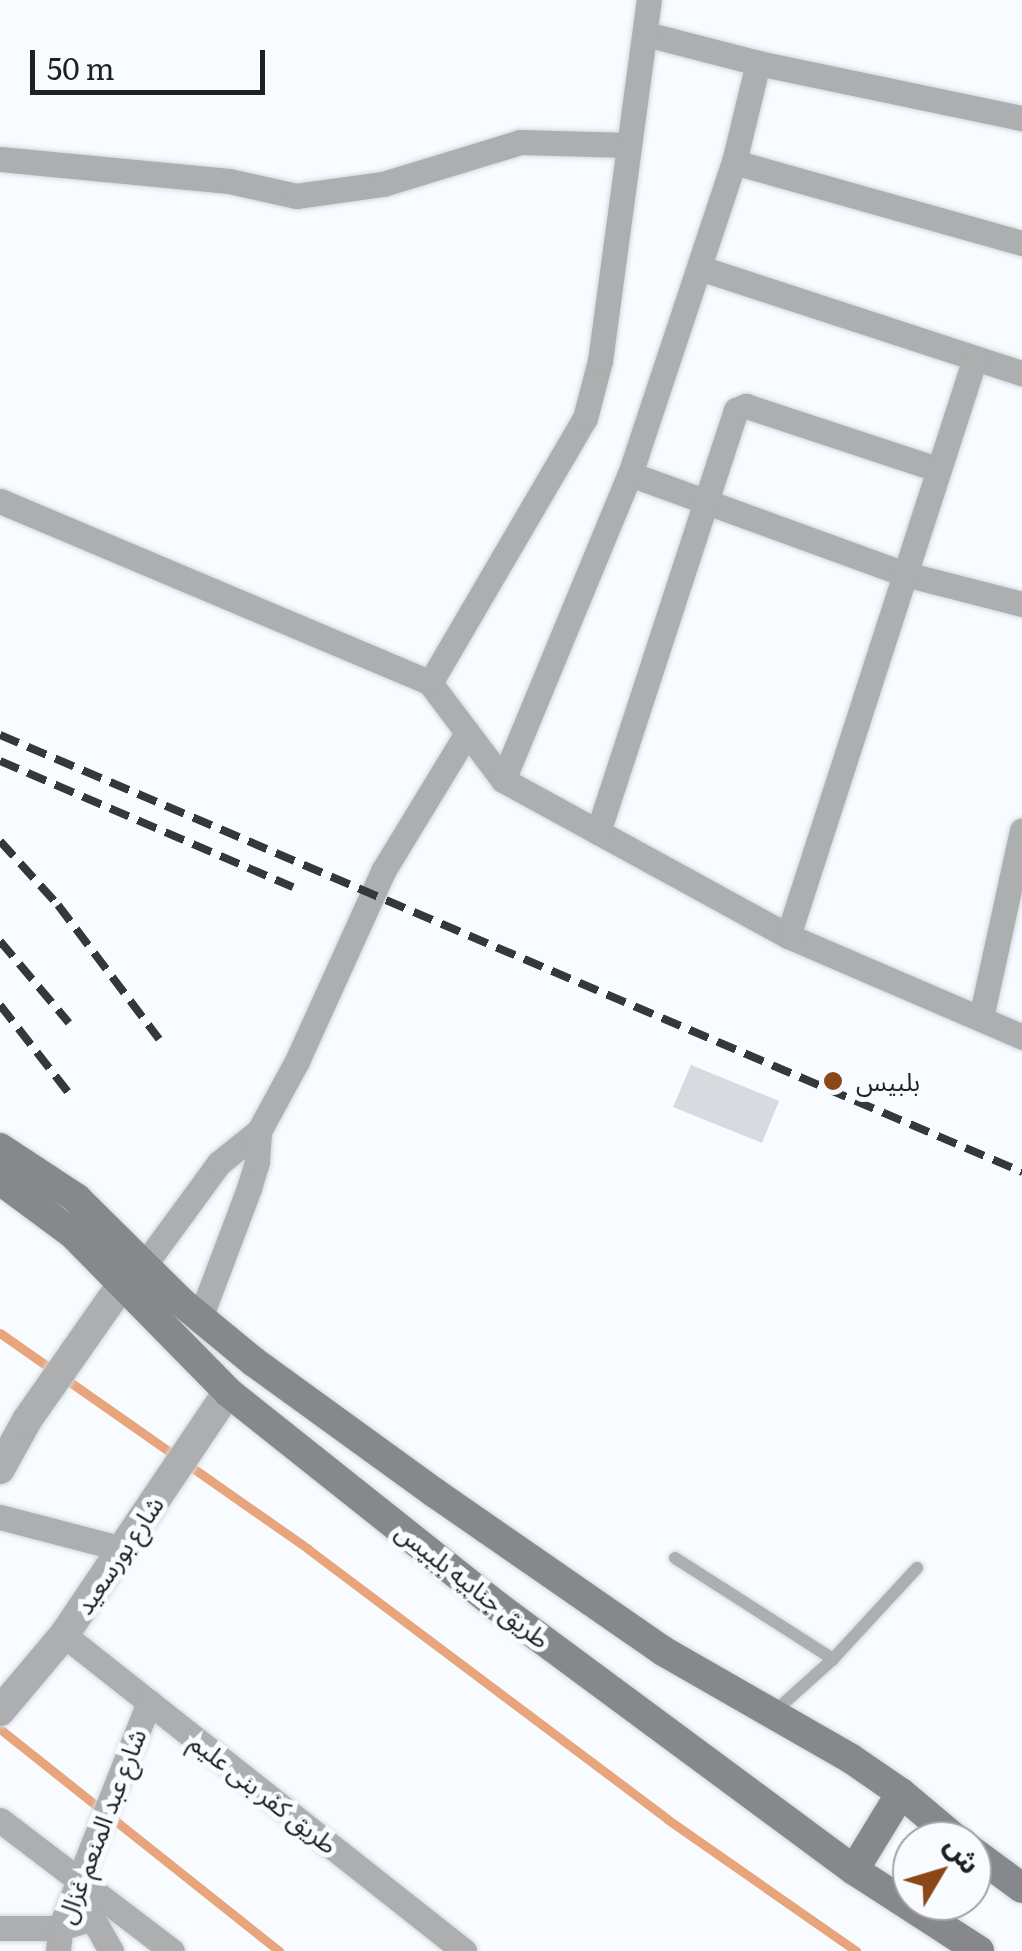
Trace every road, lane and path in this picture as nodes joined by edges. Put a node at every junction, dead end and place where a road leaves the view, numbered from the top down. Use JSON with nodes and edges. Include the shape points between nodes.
{"nodes":[{"id":1,"x":649,"y":0,"type":"edge"},
{"id":2,"x":646,"y":34,"type":"junction"},
{"id":3,"x":758,"y":63,"type":"junction"},
{"id":4,"x":1022,"y":118,"type":"edge"},
{"id":5,"x":629,"y":145,"type":"junction"},
{"id":6,"x":0,"y":158,"type":"edge"},
{"id":7,"x":734,"y":162,"type":"junction"},
{"id":8,"x":1022,"y":243,"type":"edge"},
{"id":9,"x":700,"y":268,"type":"junction"},
{"id":10,"x":974,"y":361,"type":"junction"},
{"id":11,"x":1022,"y":373,"type":"edge"},
{"id":12,"x":939,"y":470,"type":"junction"},
{"id":13,"x":630,"y":474,"type":"junction"},
{"id":14,"x":0,"y":501,"type":"edge"},
{"id":15,"x":705,"y":502,"type":"junction"},
{"id":16,"x":906,"y":574,"type":"junction"},
{"id":17,"x":1022,"y":604,"type":"edge"},
{"id":18,"x":430,"y":684,"type":"junction"},
{"id":19,"x":467,"y":733,"type":"junction"},
{"id":20,"x":502,"y":780,"type":"junction"},
{"id":21,"x":1022,"y":830,"type":"edge"},
{"id":22,"x":598,"y":832,"type":"junction"},
{"id":23,"x":788,"y":936,"type":"junction"},
{"id":24,"x":981,"y":1018,"type":"junction"},
{"id":25,"x":1022,"y":1037,"type":"edge"},
{"id":26,"x":259,"y":1131,"type":"junction"},
{"id":27,"x":0,"y":1148,"type":"edge"},
{"id":28,"x":0,"y":1180,"type":"edge"},
{"id":29,"x":145,"y":1264,"type":"junction"},
{"id":30,"x":121,"y":1286,"type":"junction"},
{"id":31,"x":200,"y":1318,"type":"junction"},
{"id":32,"x":220,"y":1404,"type":"junction"},
{"id":33,"x":0,"y":1469,"type":"edge"},
{"id":34,"x":0,"y":1517,"type":"edge"},
{"id":35,"x":123,"y":1550,"type":"junction"},
{"id":36,"x":675,"y":1558,"type":"dead end"},
{"id":37,"x":917,"y":1568,"type":"dead end"},
{"id":38,"x":64,"y":1635,"type":"junction"},
{"id":39,"x":832,"y":1660,"type":"junction"},
{"id":40,"x":149,"y":1702,"type":"junction"},
{"id":41,"x":0,"y":1711,"type":"edge"},
{"id":42,"x":772,"y":1714,"type":"junction"},
{"id":43,"x":902,"y":1793,"type":"junction"},
{"id":44,"x":0,"y":1820,"type":"edge"},
{"id":45,"x":935,"y":1821,"type":"edge"},
{"id":46,"x":992,"y":1866,"type":"edge"},
{"id":47,"x":854,"y":1870,"type":"junction"},
{"id":48,"x":78,"y":1883,"type":"junction"},
{"id":49,"x":1022,"y":1888,"type":"edge"},
{"id":50,"x":92,"y":1918,"type":"junction"},
{"id":51,"x":0,"y":1928,"type":"edge"},
{"id":52,"x":59,"y":1939,"type":"edge"},
{"id":53,"x":111,"y":1951,"type":"edge"},
{"id":54,"x":172,"y":1951,"type":"edge"},
{"id":55,"x":464,"y":1951,"type":"edge"},
{"id":56,"x":979,"y":1951,"type":"edge"}],
"edges":[{"from":1,"to":2,"type":"street"},
{"from":2,"to":3,"type":"street"},
{"from":2,"to":5,"type":"street"},
{"from":3,"to":4,"type":"street"},
{"from":3,"to":7,"type":"street"},
{"from":5,"to":6,"type":"street","via":[[520,142],[383,184],[296,196],[229,180]]},
{"from":5,"to":18,"type":"street","via":[[600,361],[584,418]]},
{"from":7,"to":8,"type":"street"},
{"from":7,"to":9,"type":"street"},
{"from":9,"to":10,"type":"street"},
{"from":9,"to":13,"type":"street"},
{"from":10,"to":11,"type":"street"},
{"from":10,"to":12,"type":"street"},
{"from":12,"to":15,"type":"street","via":[[741,406]]},
{"from":12,"to":16,"type":"street"},
{"from":13,"to":15,"type":"street"},
{"from":13,"to":20,"type":"street"},
{"from":14,"to":18,"type":"street"},
{"from":15,"to":16,"type":"street"},
{"from":15,"to":22,"type":"street"},
{"from":16,"to":17,"type":"street"},
{"from":16,"to":23,"type":"street"},
{"from":18,"to":19,"type":"street"},
{"from":19,"to":20,"type":"street"},
{"from":19,"to":26,"type":"street","via":[[383,871]]},
{"from":20,"to":22,"type":"street"},
{"from":21,"to":24,"type":"street"},
{"from":22,"to":23,"type":"street"},
{"from":23,"to":24,"type":"street"},
{"from":24,"to":25,"type":"street"},
{"from":26,"to":29,"type":"street","via":[[219,1163]]},
{"from":26,"to":31,"type":"street","via":[[249,1188]]},
{"from":27,"to":29,"type":"main road","name":"طريق جنابيه بلبيس","via":[[76,1198]]},
{"from":28,"to":30,"type":"main road","name":"طريق جنابيه بلبيس","via":[[72,1233]]},
{"from":29,"to":31,"type":"main road","name":"طريق جنابيه بلبيس"},
{"from":30,"to":32,"type":"main road","name":"طريق جنابيه بلبيس"},
{"from":30,"to":33,"type":"street"},
{"from":31,"to":42,"type":"main road","name":"طريق جنابيه بلبيس","via":[[610,1616]]},
{"from":32,"to":35,"type":"street","name":"شارع بورسعيد"},
{"from":32,"to":47,"type":"main road","name":"طريق جنابيه بلبيس"},
{"from":34,"to":35,"type":"street"},
{"from":35,"to":38,"type":"street","name":"شارع بورسعيد"},
{"from":36,"to":39,"type":"lane"},
{"from":37,"to":39,"type":"lane"},
{"from":38,"to":40,"type":"street","name":"طريق كفر بنى عليم"},
{"from":38,"to":41,"type":"street","name":"شارع بورسعيد"},
{"from":39,"to":42,"type":"lane"},
{"from":40,"to":48,"type":"street","name":"شارع عبد المنعم غزال"},
{"from":40,"to":55,"type":"street","name":"طريق كفر بنى عليم"},
{"from":42,"to":43,"type":"main road","name":"طريق جنابيه بلبيس"},
{"from":43,"to":45,"type":"main road","name":"طريق جنابيه بلبيس"},
{"from":43,"to":47,"type":"main road"},
{"from":44,"to":48,"type":"street"},
{"from":46,"to":49,"type":"main road"},
{"from":47,"to":56,"type":"main road","name":"طريق جنابيه بلبيس"},
{"from":48,"to":50,"type":"street"},
{"from":48,"to":52,"type":"street","name":"شارع عبد المنعم غزال"},
{"from":48,"to":54,"type":"street"},
{"from":50,"to":52,"type":"street"},
{"from":50,"to":53,"type":"street"},
{"from":51,"to":52,"type":"street"}]}
